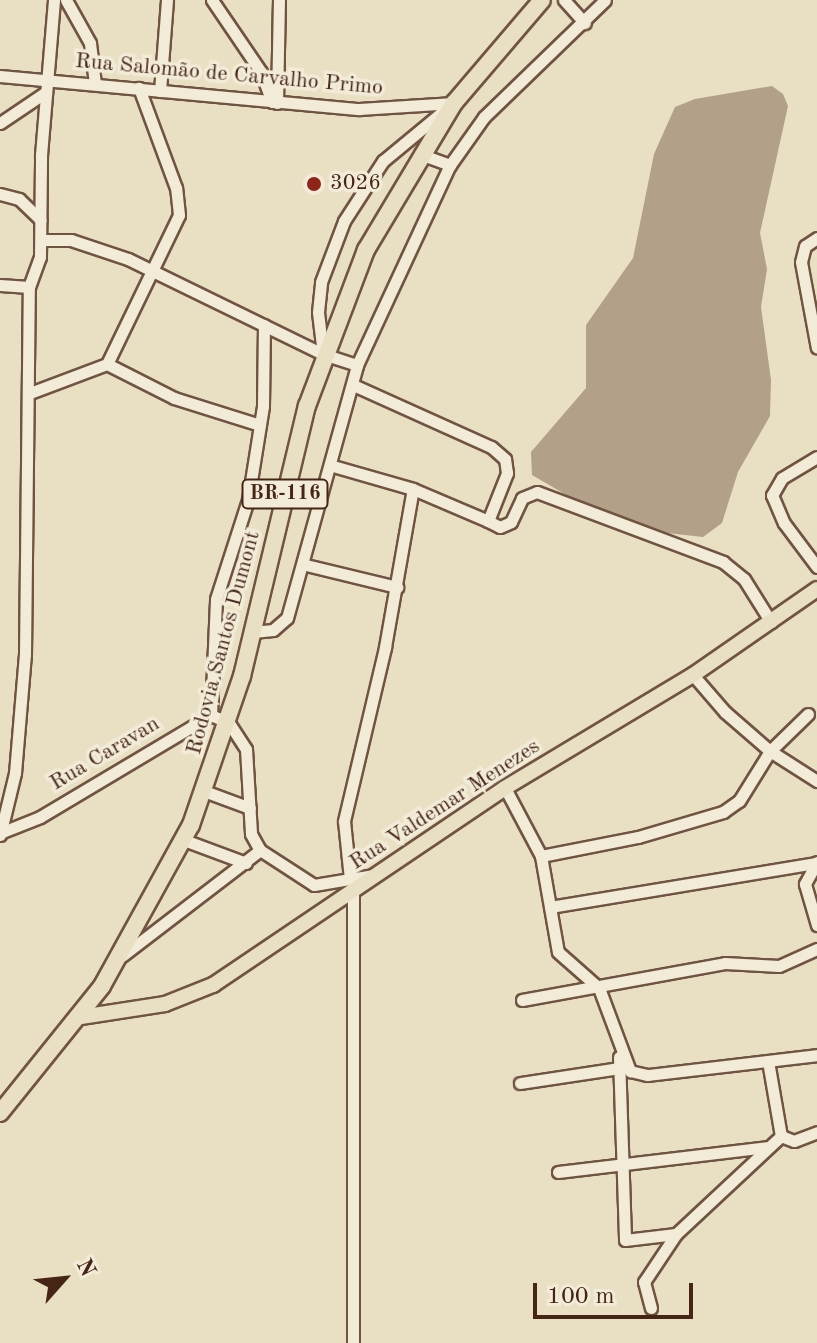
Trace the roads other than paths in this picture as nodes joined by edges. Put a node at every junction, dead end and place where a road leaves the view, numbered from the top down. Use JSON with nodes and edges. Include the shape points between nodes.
{"nodes":[{"id":1,"x":54,"y":0,"type":"edge"},
{"id":2,"x":66,"y":0,"type":"edge"},
{"id":3,"x":167,"y":0,"type":"edge"},
{"id":4,"x":212,"y":0,"type":"edge"},
{"id":5,"x":279,"y":0,"type":"edge"},
{"id":6,"x":542,"y":0,"type":"edge"},
{"id":7,"x":564,"y":0,"type":"edge"},
{"id":8,"x":605,"y":0,"type":"edge"},
{"id":9,"x":585,"y":23,"type":"junction"},
{"id":10,"x":0,"y":76,"type":"edge"},
{"id":11,"x":49,"y":80,"type":"junction"},
{"id":12,"x":95,"y":84,"type":"junction"},
{"id":13,"x":139,"y":88,"type":"junction"},
{"id":14,"x":160,"y":91,"type":"junction"},
{"id":15,"x":46,"y":92,"type":"junction"},
{"id":16,"x":275,"y":102,"type":"junction"},
{"id":17,"x":454,"y":103,"type":"junction"},
{"id":18,"x":0,"y":123,"type":"edge"},
{"id":19,"x":420,"y":154,"type":"junction"},
{"id":20,"x":450,"y":165,"type":"junction"},
{"id":21,"x":0,"y":194,"type":"edge"},
{"id":22,"x":41,"y":220,"type":"junction"},
{"id":23,"x":817,"y":238,"type":"edge"},
{"id":24,"x":41,"y":240,"type":"junction"},
{"id":25,"x":152,"y":270,"type":"junction"},
{"id":26,"x":0,"y":285,"type":"edge"},
{"id":27,"x":29,"y":287,"type":"junction"},
{"id":28,"x":264,"y":325,"type":"junction"},
{"id":29,"x":817,"y":337,"type":"edge"},
{"id":30,"x":817,"y":348,"type":"edge"},
{"id":31,"x":323,"y":354,"type":"junction"},
{"id":32,"x":107,"y":364,"type":"junction"},
{"id":33,"x":357,"y":365,"type":"junction"},
{"id":34,"x":353,"y":385,"type":"junction"},
{"id":35,"x":30,"y":393,"type":"junction"},
{"id":36,"x":260,"y":425,"type":"junction"},
{"id":37,"x":817,"y":457,"type":"edge"},
{"id":38,"x":333,"y":466,"type":"junction"},
{"id":39,"x":413,"y":489,"type":"junction"},
{"id":40,"x":488,"y":521,"type":"junction"},
{"id":41,"x":306,"y":565,"type":"junction"},
{"id":42,"x":817,"y":567,"type":"edge"},
{"id":43,"x":397,"y":587,"type":"junction"},
{"id":44,"x":817,"y":589,"type":"edge"},
{"id":45,"x":771,"y":622,"type":"junction"},
{"id":46,"x":253,"y":632,"type":"junction"},
{"id":47,"x":693,"y":675,"type":"junction"},
{"id":48,"x":808,"y":714,"type":"dead end"},
{"id":49,"x":211,"y":715,"type":"junction"},
{"id":50,"x":229,"y":723,"type":"junction"},
{"id":51,"x":770,"y":751,"type":"junction"},
{"id":52,"x":817,"y":781,"type":"edge"},
{"id":53,"x":505,"y":788,"type":"junction"},
{"id":54,"x":204,"y":791,"type":"junction"},
{"id":55,"x":250,"y":808,"type":"junction"},
{"id":56,"x":0,"y":834,"type":"edge"},
{"id":57,"x":184,"y":840,"type":"junction"},
{"id":58,"x":260,"y":850,"type":"junction"},
{"id":59,"x":541,"y":856,"type":"junction"},
{"id":60,"x":246,"y":863,"type":"junction"},
{"id":61,"x":817,"y":863,"type":"edge"},
{"id":62,"x":351,"y":885,"type":"junction"},
{"id":63,"x":550,"y":907,"type":"junction"},
{"id":64,"x":817,"y":925,"type":"edge"},
{"id":65,"x":817,"y":949,"type":"edge"},
{"id":66,"x":122,"y":956,"type":"junction"},
{"id":67,"x":599,"y":988,"type":"junction"},
{"id":68,"x":522,"y":1000,"type":"dead end"},
{"id":69,"x":81,"y":1017,"type":"junction"},
{"id":70,"x":619,"y":1047,"type":"junction"},
{"id":71,"x":817,"y":1055,"type":"edge"},
{"id":72,"x":768,"y":1061,"type":"junction"},
{"id":73,"x":619,"y":1068,"type":"junction"},
{"id":74,"x":520,"y":1083,"type":"dead end"},
{"id":75,"x":0,"y":1113,"type":"edge"},
{"id":76,"x":817,"y":1132,"type":"edge"},
{"id":77,"x":781,"y":1136,"type":"junction"},
{"id":78,"x":767,"y":1147,"type":"junction"},
{"id":79,"x":622,"y":1166,"type":"junction"},
{"id":80,"x":558,"y":1172,"type":"dead end"},
{"id":81,"x":676,"y":1234,"type":"junction"},
{"id":82,"x":651,"y":1308,"type":"dead end"},
{"id":83,"x":353,"y":1343,"type":"edge"}],
"edges":[{"from":1,"to":11,"type":"street"},
{"from":2,"to":12,"type":"street","via":[[90,43]]},
{"from":3,"to":14,"type":"street"},
{"from":4,"to":16,"type":"street"},
{"from":5,"to":16,"type":"street"},
{"from":6,"to":17,"type":"highway","name":"Rodovia Santos Dumont","number":"BR-116"},
{"from":7,"to":9,"type":"street"},
{"from":8,"to":9,"type":"street"},
{"from":9,"to":20,"type":"street","via":[[484,117]]},
{"from":10,"to":11,"type":"street","name":"Rua Salomão de Carvalho Primo"},
{"from":11,"to":12,"type":"street","name":"Rua Salomão de Carvalho Primo"},
{"from":11,"to":15,"type":"street"},
{"from":12,"to":13,"type":"street","name":"Rua Salomão de Carvalho Primo"},
{"from":13,"to":14,"type":"street","name":"Rua Salomão de Carvalho Primo"},
{"from":13,"to":25,"type":"street","via":[[181,208]]},
{"from":14,"to":16,"type":"street","name":"Rua Salomão de Carvalho Primo"},
{"from":15,"to":18,"type":"street"},
{"from":15,"to":22,"type":"street"},
{"from":16,"to":17,"type":"street","name":"Rua Salomão de Carvalho Primo","via":[[386,109]]},
{"from":17,"to":19,"type":"highway","name":"Rodovia Santos Dumont","number":"BR-116"},
{"from":17,"to":31,"type":"street","via":[[383,161],[344,221],[321,282]]},
{"from":19,"to":20,"type":"street"},
{"from":19,"to":31,"type":"highway","name":"Rodovia Santos Dumont","number":"BR-116","via":[[366,250]]},
{"from":20,"to":33,"type":"street"},
{"from":21,"to":22,"type":"street","via":[[19,199]]},
{"from":22,"to":24,"type":"street"},
{"from":23,"to":29,"type":"street","via":[[805,246],[801,268]]},
{"from":24,"to":25,"type":"street","via":[[71,240]]},
{"from":24,"to":27,"type":"street"},
{"from":25,"to":28,"type":"street"},
{"from":25,"to":32,"type":"street"},
{"from":26,"to":27,"type":"street"},
{"from":27,"to":35,"type":"street"},
{"from":28,"to":31,"type":"street"},
{"from":28,"to":36,"type":"street"},
{"from":29,"to":30,"type":"street"},
{"from":31,"to":33,"type":"street"},
{"from":31,"to":46,"type":"highway","name":"Rodovia Santos Dumont","number":"BR-116"},
{"from":32,"to":35,"type":"street"},
{"from":32,"to":36,"type":"street","via":[[174,398]]},
{"from":33,"to":34,"type":"street"},
{"from":34,"to":38,"type":"street"},
{"from":34,"to":40,"type":"street","via":[[502,455],[507,473]]},
{"from":35,"to":56,"type":"street","via":[[25,654],[15,773]]},
{"from":36,"to":49,"type":"street","via":[[248,500],[216,599]]},
{"from":37,"to":42,"type":"street","via":[[782,478],[772,495],[784,523]]},
{"from":38,"to":39,"type":"street"},
{"from":38,"to":41,"type":"street"},
{"from":39,"to":40,"type":"street"},
{"from":39,"to":43,"type":"street"},
{"from":40,"to":45,"type":"street","via":[[500,527],[511,522],[522,498],[537,492],[723,562],[744,579]]},
{"from":41,"to":43,"type":"street"},
{"from":41,"to":46,"type":"street","via":[[283,625]]},
{"from":43,"to":62,"type":"street","via":[[344,821]]},
{"from":44,"to":45,"type":"main road","name":"Rua Valdemar Menezes"},
{"from":45,"to":47,"type":"main road","name":"Rua Valdemar Menezes"},
{"from":46,"to":50,"type":"highway","name":"Rodovia Santos Dumont","number":"BR-116"},
{"from":47,"to":51,"type":"street"},
{"from":47,"to":53,"type":"main road","name":"Rua Valdemar Menezes"},
{"from":48,"to":51,"type":"street"},
{"from":49,"to":50,"type":"street"},
{"from":49,"to":56,"type":"street","name":"Rua Caravan","via":[[40,817]]},
{"from":50,"to":54,"type":"highway","name":"Rodovia Santos Dumont","number":"BR-116"},
{"from":50,"to":55,"type":"street","via":[[246,749]]},
{"from":51,"to":52,"type":"street"},
{"from":51,"to":59,"type":"street","via":[[739,801],[723,812],[638,837]]},
{"from":53,"to":59,"type":"street"},
{"from":53,"to":62,"type":"main road","name":"Rua Valdemar Menezes","via":[[379,874]]},
{"from":54,"to":55,"type":"street"},
{"from":54,"to":57,"type":"highway","name":"Rodovia Santos Dumont","number":"BR-116"},
{"from":55,"to":58,"type":"street","via":[[251,834]]},
{"from":57,"to":60,"type":"street"},
{"from":57,"to":66,"type":"highway","name":"Rodovia Santos Dumont","number":"BR-116"},
{"from":58,"to":60,"type":"street"},
{"from":58,"to":62,"type":"street","via":[[314,885]]},
{"from":59,"to":63,"type":"street"},
{"from":60,"to":66,"type":"street"},
{"from":61,"to":63,"type":"street"},
{"from":61,"to":64,"type":"street","via":[[805,884]]},
{"from":62,"to":69,"type":"main road","name":"Rua Valdemar Menezes","via":[[256,958],[186,998]]},
{"from":62,"to":83,"type":"street"},
{"from":63,"to":67,"type":"street","via":[[558,952]]},
{"from":65,"to":67,"type":"street","via":[[795,963],[725,963]]},
{"from":66,"to":69,"type":"highway","name":"Rodovia Santos Dumont","number":"BR-116"},
{"from":67,"to":68,"type":"street"},
{"from":67,"to":70,"type":"street"},
{"from":69,"to":75,"type":"highway","name":"Rodovia Santos Dumont","number":"BR-116"},
{"from":70,"to":72,"type":"street","via":[[627,1068],[640,1075]]},
{"from":70,"to":73,"type":"street"},
{"from":71,"to":72,"type":"street"},
{"from":72,"to":77,"type":"street"},
{"from":73,"to":74,"type":"street"},
{"from":73,"to":79,"type":"street"},
{"from":76,"to":77,"type":"street","via":[[794,1141]]},
{"from":77,"to":78,"type":"street"},
{"from":78,"to":79,"type":"street"},
{"from":78,"to":81,"type":"street"},
{"from":79,"to":80,"type":"street"},
{"from":79,"to":81,"type":"street","via":[[625,1240]]},
{"from":81,"to":82,"type":"street","via":[[644,1282]]}]}
